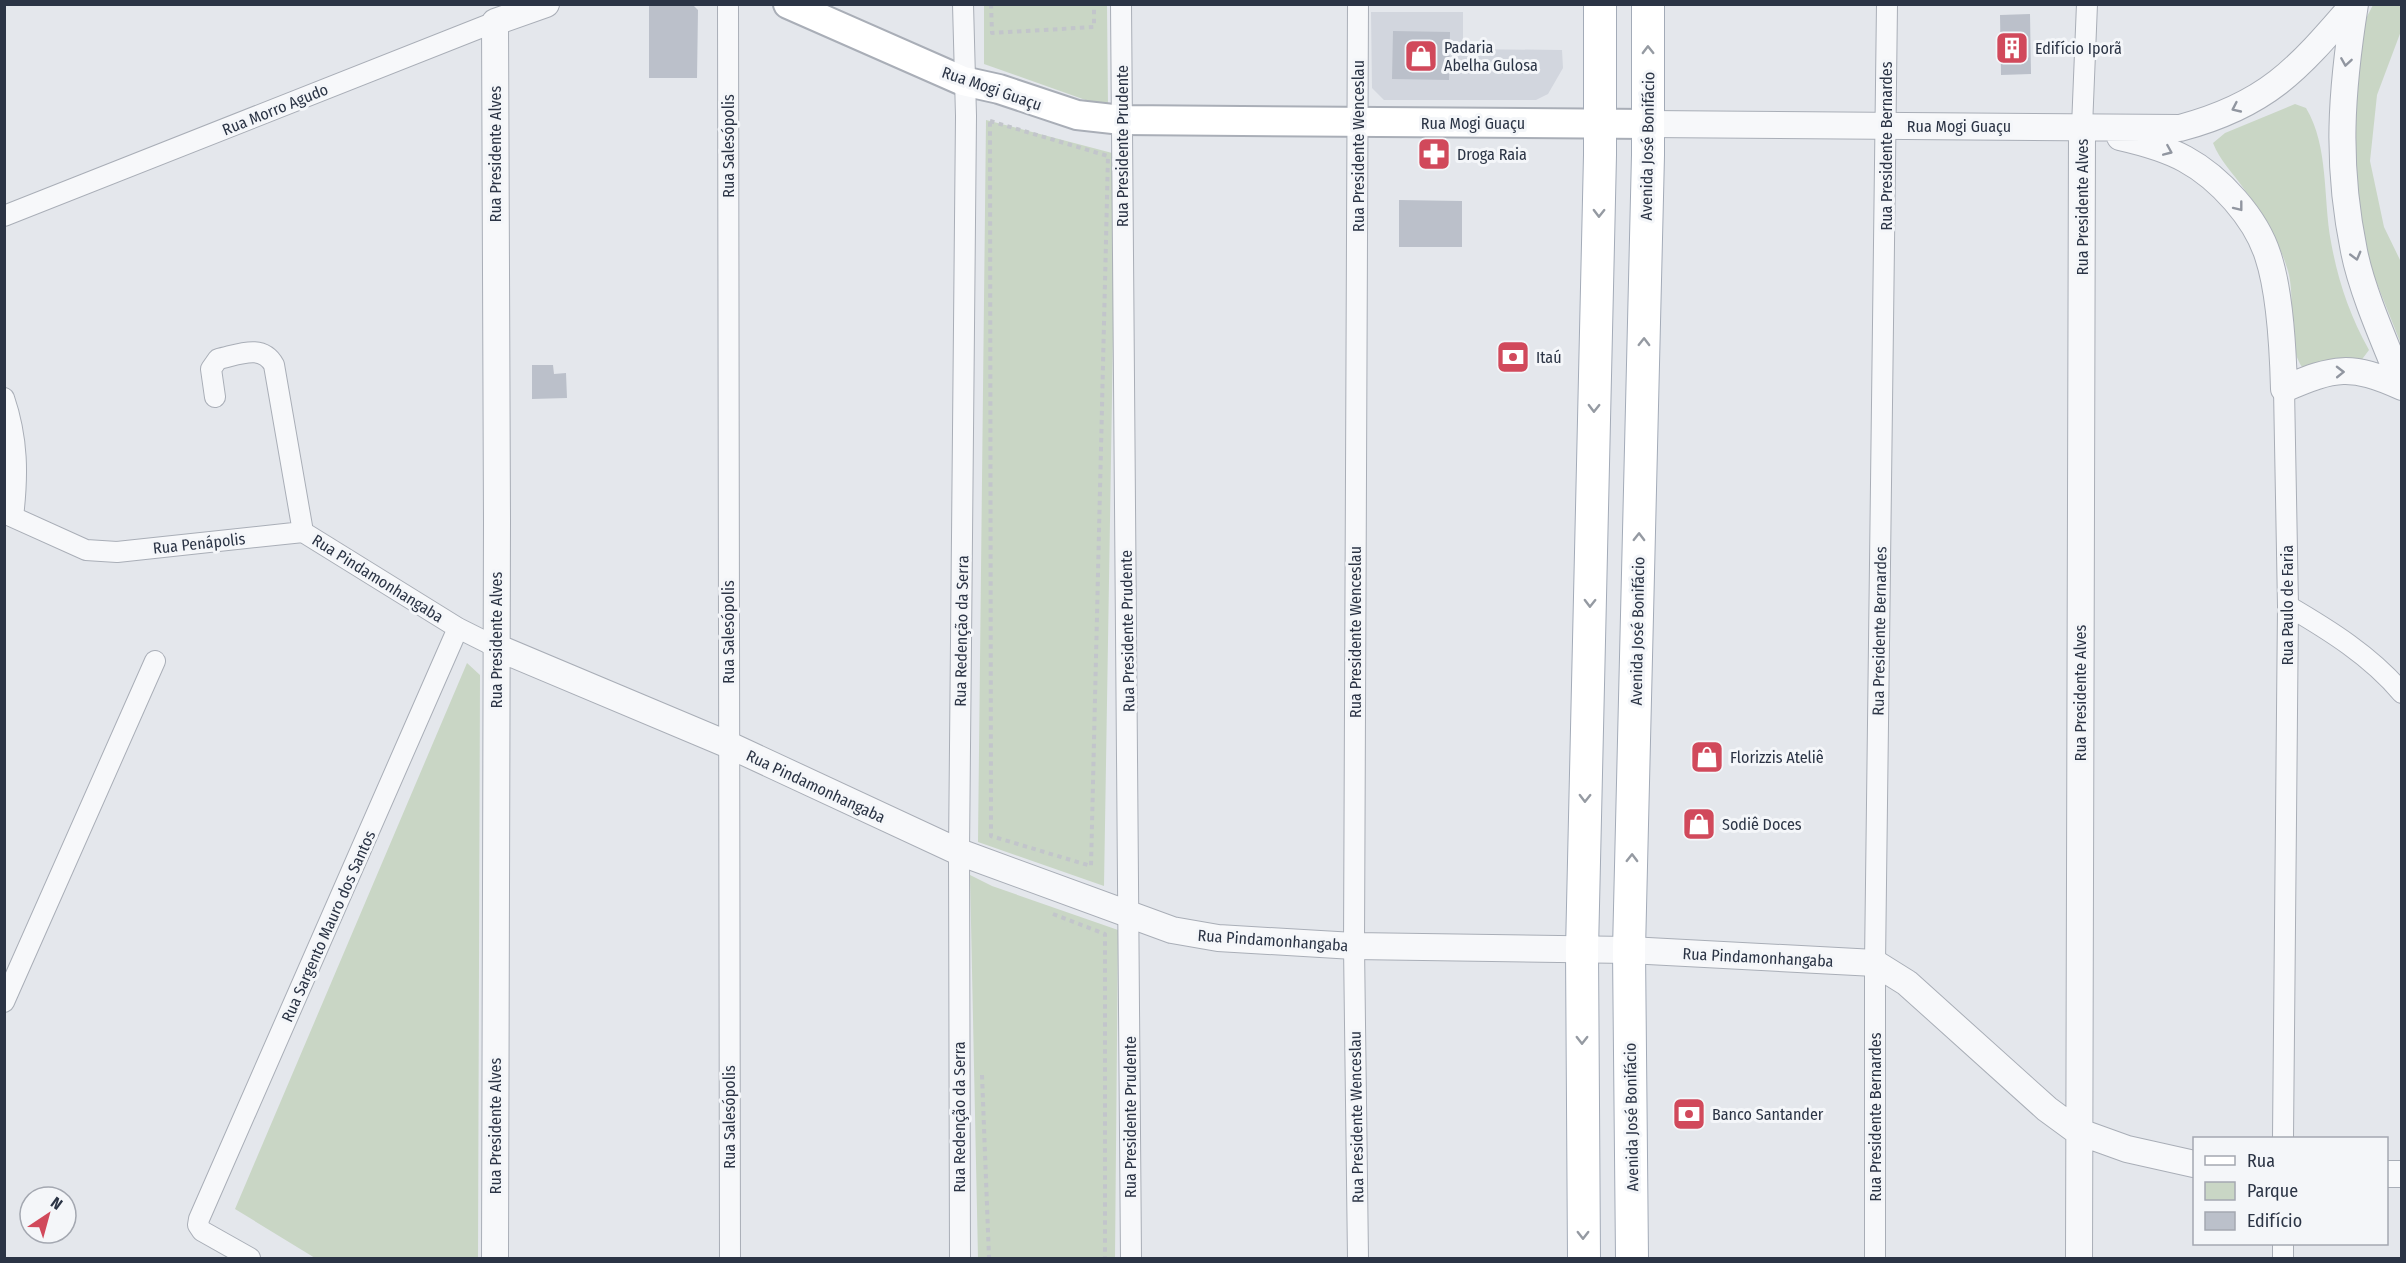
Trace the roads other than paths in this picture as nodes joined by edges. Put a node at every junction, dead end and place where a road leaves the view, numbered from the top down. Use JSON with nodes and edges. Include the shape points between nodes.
{"nodes":[{"id":1,"x":546,"y":4,"type":"edge"},
{"id":2,"x":728,"y":4,"type":"edge"},
{"id":3,"x":788,"y":4,"type":"edge"},
{"id":4,"x":963,"y":4,"type":"edge"},
{"id":5,"x":1121,"y":4,"type":"edge"},
{"id":6,"x":1358,"y":4,"type":"edge"},
{"id":7,"x":1600,"y":4,"type":"edge"},
{"id":8,"x":1648,"y":4,"type":"edge"},
{"id":9,"x":1887,"y":4,"type":"edge"},
{"id":10,"x":2087,"y":4,"type":"edge"},
{"id":11,"x":2355,"y":4,"type":"edge"},
{"id":12,"x":495,"y":22,"type":"junction"},
{"id":13,"x":963,"y":81,"type":"junction"},
{"id":14,"x":1122,"y":120,"type":"junction"},
{"id":15,"x":2210,"y":120,"type":"junction"},
{"id":16,"x":1358,"y":122,"type":"junction"},
{"id":17,"x":1601,"y":124,"type":"junction"},
{"id":18,"x":1648,"y":124,"type":"junction"},
{"id":19,"x":1887,"y":126,"type":"junction"},
{"id":20,"x":2082,"y":127,"type":"junction"},
{"id":21,"x":2197,"y":166,"type":"junction"},
{"id":22,"x":4,"y":216,"type":"edge"},
{"id":23,"x":2402,"y":386,"type":"edge"},
{"id":24,"x":2284,"y":389,"type":"junction"},
{"id":25,"x":215,"y":397,"type":"dead end"},
{"id":26,"x":4,"y":398,"type":"edge"},
{"id":27,"x":9,"y":515,"type":"edge"},
{"id":28,"x":302,"y":527,"type":"junction"},
{"id":29,"x":2288,"y":606,"type":"junction"},
{"id":30,"x":458,"y":628,"type":"junction"},
{"id":31,"x":496,"y":648,"type":"junction"},
{"id":32,"x":156,"y":661,"type":"dead end"},
{"id":33,"x":2402,"y":693,"type":"edge"},
{"id":34,"x":729,"y":745,"type":"junction"},
{"id":35,"x":959,"y":852,"type":"junction"},
{"id":36,"x":1130,"y":916,"type":"junction"},
{"id":37,"x":1354,"y":946,"type":"junction"},
{"id":38,"x":1582,"y":950,"type":"junction"},
{"id":39,"x":1629,"y":950,"type":"junction"},
{"id":40,"x":1875,"y":963,"type":"junction"},
{"id":41,"x":4,"y":1002,"type":"edge"},
{"id":42,"x":2077,"y":1131,"type":"junction"},
{"id":43,"x":2283,"y":1137,"type":"edge"},
{"id":44,"x":2193,"y":1164,"type":"edge"},
{"id":45,"x":250,"y":1258,"type":"edge"},
{"id":46,"x":495,"y":1258,"type":"edge"},
{"id":47,"x":730,"y":1258,"type":"edge"},
{"id":48,"x":960,"y":1258,"type":"edge"},
{"id":49,"x":1131,"y":1258,"type":"edge"},
{"id":50,"x":1358,"y":1258,"type":"edge"},
{"id":51,"x":1584,"y":1258,"type":"edge"},
{"id":52,"x":1632,"y":1258,"type":"edge"},
{"id":53,"x":1875,"y":1258,"type":"edge"},
{"id":54,"x":2079,"y":1258,"type":"edge"}],
"edges":[{"from":1,"to":12,"type":"street","name":"Rua Morro Agudo"},
{"from":2,"to":34,"type":"street","name":"Rua Salesópolis"},
{"from":3,"to":13,"type":"main road","name":"Rua Mogi Guaçu"},
{"from":4,"to":13,"type":"street","name":"Rua Redenção da Serra"},
{"from":5,"to":14,"type":"street","name":"Rua Presidente Prudente"},
{"from":6,"to":16,"type":"street","name":"Rua Presidente Wenceslau"},
{"from":7,"to":17,"type":"main road"},
{"from":18,"to":8,"type":"main road","name":"Avenida José Bonifácio","one_way":true},
{"from":9,"to":19,"type":"street","name":"Rua Presidente Bernardes"},
{"from":10,"to":20,"type":"street"},
{"from":11,"to":15,"type":"street","one_way":true,"via":[[2304,62],[2263,96]]},
{"from":11,"to":23,"type":"street","one_way":true,"via":[[2344,70],[2341,163],[2354,253]]},
{"from":12,"to":22,"type":"street","name":"Rua Morro Agudo"},
{"from":12,"to":31,"type":"street","name":"Rua Presidente Alves"},
{"from":13,"to":14,"type":"main road","name":"Rua Mogi Guaçu","via":[[1077,115]]},
{"from":13,"to":35,"type":"street","name":"Rua Redenção da Serra","via":[[966,128]]},
{"from":14,"to":16,"type":"main road","name":"Rua Mogi Guaçu"},
{"from":14,"to":36,"type":"street","name":"Rua Presidente Prudente"},
{"from":15,"to":20,"type":"street","name":"Rua Mogi Guaçu","via":[[2180,128]]},
{"from":15,"to":21,"type":"street","via":[[2199,134]]},
{"from":16,"to":17,"type":"main road","name":"Rua Mogi Guaçu"},
{"from":16,"to":37,"type":"street","name":"Rua Presidente Wenceslau"},
{"from":17,"to":18,"type":"main road","name":"Rua Mogi Guaçu"},
{"from":17,"to":38,"type":"main road","one_way":true},
{"from":18,"to":19,"type":"street","name":"Rua Mogi Guaçu"},
{"from":39,"to":18,"type":"main road","name":"Avenida José Bonifácio","one_way":true},
{"from":19,"to":20,"type":"street","name":"Rua Mogi Guaçu"},
{"from":19,"to":40,"type":"street","name":"Rua Presidente Bernardes"},
{"from":20,"to":21,"type":"street","name":"Rua Paulo de Faria","one_way":true,"via":[[2162,148]]},
{"from":20,"to":42,"type":"street","name":"Rua Presidente Alves"},
{"from":21,"to":24,"type":"street","name":"Rua Paulo de Faria","one_way":true,"via":[[2240,207],[2268,254]]},
{"from":24,"to":23,"type":"street","one_way":true,"via":[[2333,371],[2370,372]]},
{"from":24,"to":29,"type":"street","name":"Rua Paulo de Faria"},
{"from":25,"to":28,"type":"street","via":[[212,369],[218,358],[255,351],[270,358]]},
{"from":26,"to":27,"type":"street","via":[[17,450],[18,476]]},
{"from":27,"to":28,"type":"street","name":"Rua Penápolis","via":[[86,550],[117,552]]},
{"from":28,"to":30,"type":"street","name":"Rua Pindamonhangaba"},
{"from":29,"to":33,"type":"street","via":[[2340,637],[2389,677]]},
{"from":29,"to":43,"type":"street","name":"Rua Paulo de Faria"},
{"from":30,"to":31,"type":"street","name":"Rua Pindamonhangaba"},
{"from":30,"to":45,"type":"street","name":"Rua Sargento Mauro dos Santos","via":[[198,1225]]},
{"from":31,"to":34,"type":"street","name":"Rua Pindamonhangaba"},
{"from":31,"to":46,"type":"street","name":"Rua Presidente Alves"},
{"from":32,"to":41,"type":"street"},
{"from":34,"to":35,"type":"street","name":"Rua Pindamonhangaba"},
{"from":34,"to":47,"type":"street","name":"Rua Salesópolis"},
{"from":35,"to":36,"type":"street","name":"Rua Pindamonhangaba"},
{"from":35,"to":48,"type":"street","name":"Rua Redenção da Serra"},
{"from":36,"to":37,"type":"street","name":"Rua Pindamonhangaba","via":[[1172,930],[1218,938]]},
{"from":36,"to":49,"type":"street","name":"Rua Presidente Prudente"},
{"from":37,"to":38,"type":"street","name":"Rua Pindamonhangaba"},
{"from":37,"to":50,"type":"street","name":"Rua Presidente Wenceslau"},
{"from":38,"to":39,"type":"street","name":"Rua Pindamonhangaba"},
{"from":38,"to":51,"type":"main road","one_way":true},
{"from":39,"to":40,"type":"street","name":"Rua Pindamonhangaba"},
{"from":39,"to":52,"type":"main road","name":"Avenida José Bonifácio"},
{"from":40,"to":42,"type":"street","name":"Rua Pindamonhangaba","via":[[1907,983],[2047,1109]]},
{"from":40,"to":53,"type":"street","name":"Rua Presidente Bernardes"},
{"from":42,"to":44,"type":"street","name":"Rua Pindamonhangaba","via":[[2127,1149]]},
{"from":42,"to":54,"type":"street","name":"Rua Presidente Alves"}]}
